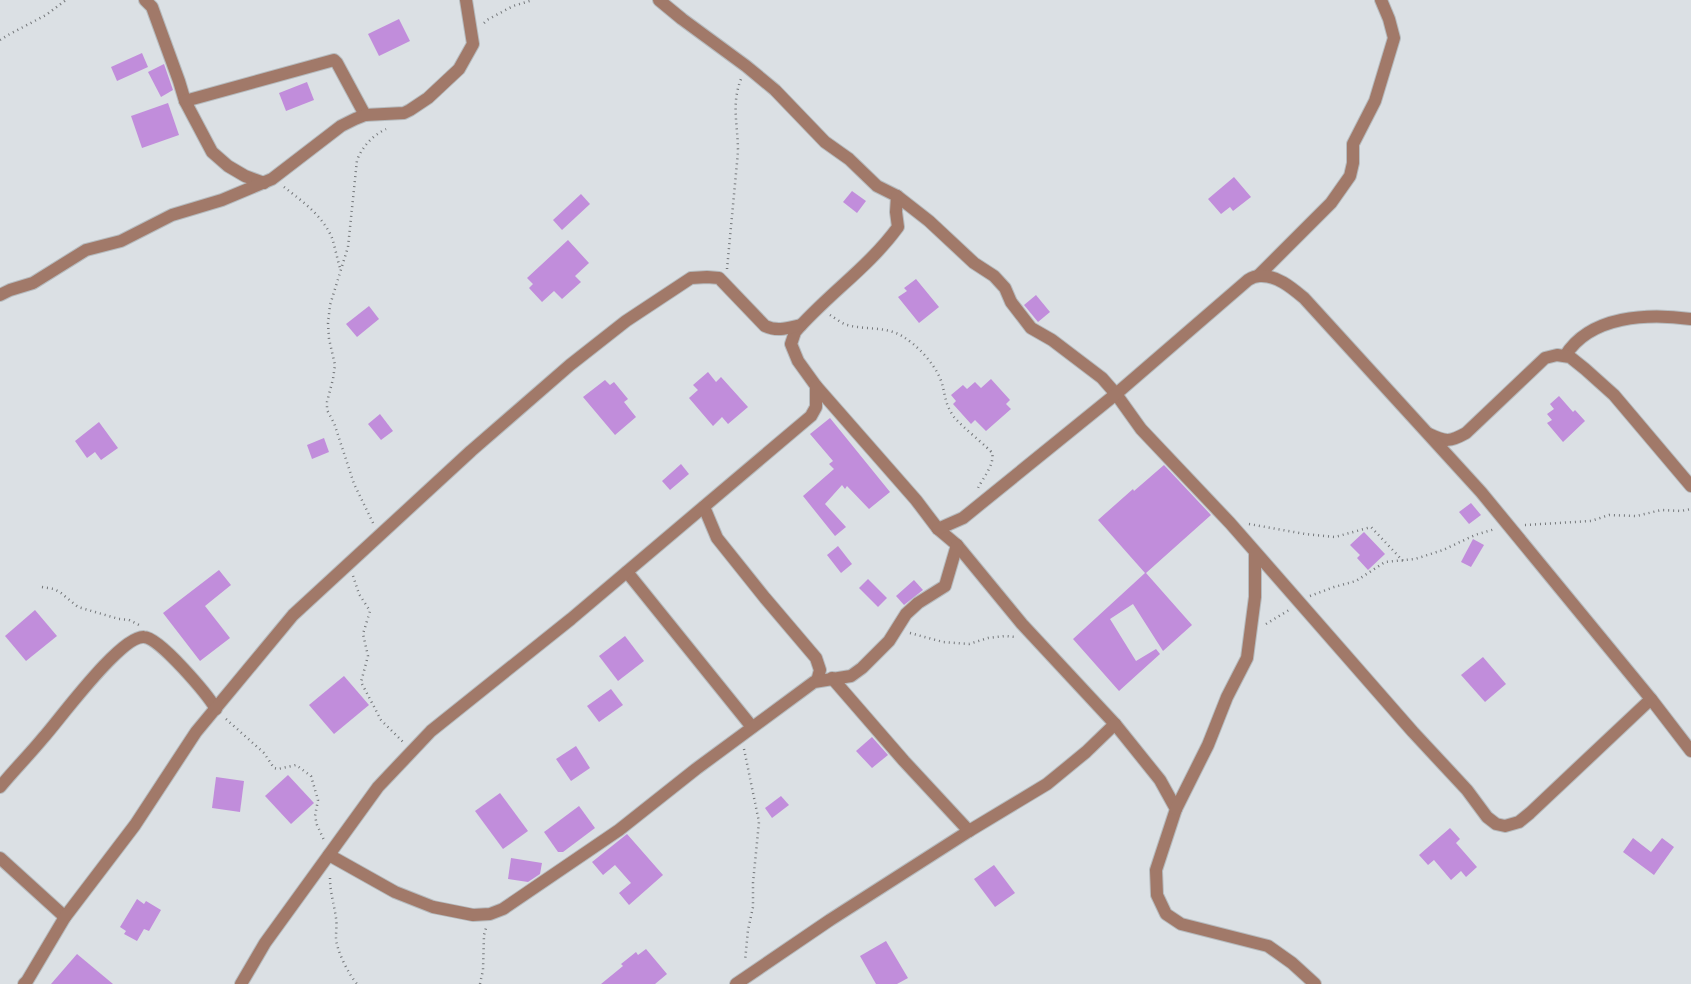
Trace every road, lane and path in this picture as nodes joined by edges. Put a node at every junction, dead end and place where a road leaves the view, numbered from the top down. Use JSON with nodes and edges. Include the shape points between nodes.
{"nodes":[{"id":1,"x":66,"y":0,"type":"edge"},
{"id":2,"x":145,"y":0,"type":"edge"},
{"id":3,"x":466,"y":0,"type":"edge"},
{"id":4,"x":533,"y":0,"type":"edge"},
{"id":5,"x":659,"y":0,"type":"edge"},
{"id":6,"x":1381,"y":0,"type":"edge"},
{"id":7,"x":0,"y":40,"type":"edge"},
{"id":8,"x":473,"y":44,"type":"junction"},
{"id":9,"x":746,"y":66,"type":"junction"},
{"id":10,"x":185,"y":101,"type":"junction"},
{"id":11,"x":404,"y":113,"type":"junction"},
{"id":12,"x":365,"y":115,"type":"junction"},
{"id":13,"x":268,"y":181,"type":"junction"},
{"id":14,"x":898,"y":196,"type":"junction"},
{"id":15,"x":340,"y":270,"type":"junction"},
{"id":16,"x":1259,"y":276,"type":"junction"},
{"id":17,"x":725,"y":284,"type":"junction"},
{"id":18,"x":0,"y":295,"type":"edge"},
{"id":19,"x":818,"y":309,"type":"junction"},
{"id":20,"x":1691,"y":319,"type":"edge"},
{"id":21,"x":802,"y":325,"type":"junction"},
{"id":22,"x":1565,"y":356,"type":"junction"},
{"id":23,"x":816,"y":386,"type":"junction"},
{"id":24,"x":1116,"y":394,"type":"junction"},
{"id":25,"x":1426,"y":432,"type":"junction"},
{"id":26,"x":1691,"y":486,"type":"edge"},
{"id":27,"x":977,"y":490,"type":"dead end"},
{"id":28,"x":704,"y":507,"type":"junction"},
{"id":29,"x":1691,"y":509,"type":"edge"},
{"id":30,"x":1230,"y":523,"type":"junction"},
{"id":31,"x":1509,"y":526,"type":"junction"},
{"id":32,"x":938,"y":529,"type":"junction"},
{"id":33,"x":380,"y":535,"type":"junction"},
{"id":34,"x":957,"y":545,"type":"junction"},
{"id":35,"x":1255,"y":554,"type":"junction"},
{"id":36,"x":1403,"y":561,"type":"junction"},
{"id":37,"x":350,"y":563,"type":"junction"},
{"id":38,"x":627,"y":572,"type":"junction"},
{"id":39,"x":42,"y":587,"type":"dead end"},
{"id":40,"x":1299,"y":604,"type":"junction"},
{"id":41,"x":1250,"y":632,"type":"junction"},
{"id":42,"x":894,"y":634,"type":"junction"},
{"id":43,"x":1035,"y":637,"type":"junction"},
{"id":44,"x":152,"y":638,"type":"junction"},
{"id":45,"x":832,"y":678,"type":"junction"},
{"id":46,"x":817,"y":681,"type":"junction"},
{"id":47,"x":1651,"y":699,"type":"junction"},
{"id":48,"x":215,"y":709,"type":"junction"},
{"id":49,"x":1115,"y":724,"type":"junction"},
{"id":50,"x":752,"y":727,"type":"junction"},
{"id":51,"x":741,"y":735,"type":"junction"},
{"id":52,"x":414,"y":749,"type":"junction"},
{"id":53,"x":1691,"y":751,"type":"edge"},
{"id":54,"x":0,"y":787,"type":"edge"},
{"id":55,"x":1176,"y":809,"type":"junction"},
{"id":56,"x":969,"y":831,"type":"junction"},
{"id":57,"x":328,"y":856,"type":"junction"},
{"id":58,"x":0,"y":858,"type":"edge"},
{"id":59,"x":503,"y":908,"type":"junction"},
{"id":60,"x":65,"y":917,"type":"junction"},
{"id":61,"x":741,"y":981,"type":"edge"},
{"id":62,"x":24,"y":984,"type":"edge"},
{"id":63,"x":242,"y":984,"type":"edge"},
{"id":64,"x":357,"y":984,"type":"edge"},
{"id":65,"x":480,"y":984,"type":"edge"},
{"id":66,"x":1315,"y":984,"type":"edge"}],
"edges":[{"from":1,"to":7,"type":"path"},
{"from":2,"to":10,"type":"street","via":[[152,7]]},
{"from":3,"to":8,"type":"street"},
{"from":4,"to":8,"type":"path","via":[[487,20]]},
{"from":5,"to":9,"type":"street"},
{"from":6,"to":16,"type":"street","via":[[1394,38],[1376,101],[1353,144],[1350,176],[1331,203]]},
{"from":8,"to":11,"type":"street","via":[[459,69],[428,98]]},
{"from":9,"to":14,"type":"street","via":[[775,90],[825,142],[849,158],[877,186]]},
{"from":9,"to":17,"type":"path","via":[[737,90],[734,111],[738,152]]},
{"from":10,"to":12,"type":"street","via":[[334,60]]},
{"from":10,"to":13,"type":"street","via":[[212,152],[245,176]]},
{"from":11,"to":12,"type":"street"},
{"from":11,"to":15,"type":"path","via":[[394,125],[366,144],[359,155],[348,247]]},
{"from":12,"to":13,"type":"street","via":[[341,126]]},
{"from":13,"to":15,"type":"path","via":[[297,197],[324,224],[332,239]]},
{"from":13,"to":18,"type":"street","via":[[172,216],[121,241],[86,250],[33,282]]},
{"from":14,"to":19,"type":"street","via":[[898,227]]},
{"from":14,"to":24,"type":"street","via":[[974,263],[994,276],[1031,328],[1102,378]]},
{"from":15,"to":33,"type":"path","via":[[328,322],[335,365],[327,410],[354,484]]},
{"from":16,"to":24,"type":"street","via":[[1248,280]]},
{"from":16,"to":25,"type":"street","via":[[1289,286],[1304,298]]},
{"from":17,"to":21,"type":"street","via":[[772,330]]},
{"from":17,"to":33,"type":"street","via":[[719,278],[691,278],[626,321],[570,365]]},
{"from":19,"to":21,"type":"street"},
{"from":19,"to":27,"type":"path","via":[[844,324],[902,335],[932,364],[947,406],[955,418],[991,450],[991,465]]},
{"from":20,"to":22,"type":"street","via":[[1645,317],[1607,323],[1579,339]]},
{"from":21,"to":23,"type":"street","via":[[795,332],[791,344],[798,361]]},
{"from":22,"to":25,"type":"street","via":[[1557,354],[1545,358],[1466,433],[1454,440],[1441,440]]},
{"from":22,"to":26,"type":"street","via":[[1578,363],[1614,395]]},
{"from":23,"to":28,"type":"street","via":[[816,407],[811,416]]},
{"from":23,"to":32,"type":"street"},
{"from":24,"to":30,"type":"street","via":[[1141,429]]},
{"from":24,"to":32,"type":"street","via":[[963,518]]},
{"from":25,"to":31,"type":"street"},
{"from":28,"to":38,"type":"street"},
{"from":28,"to":46,"type":"street","via":[[716,538],[816,658],[820,670]]},
{"from":29,"to":31,"type":"path","via":[[1661,510],[1637,516],[1609,515],[1592,521]]},
{"from":30,"to":35,"type":"street"},
{"from":30,"to":36,"type":"path","via":[[1335,537],[1371,527]]},
{"from":31,"to":36,"type":"path"},
{"from":31,"to":47,"type":"street"},
{"from":32,"to":34,"type":"street"},
{"from":33,"to":37,"type":"street"},
{"from":34,"to":42,"type":"street","via":[[945,586],[906,614]]},
{"from":34,"to":43,"type":"street"},
{"from":35,"to":40,"type":"street"},
{"from":35,"to":41,"type":"street","via":[[1255,597]]},
{"from":36,"to":40,"type":"path","via":[[1385,562],[1356,581],[1311,596]]},
{"from":37,"to":48,"type":"street","via":[[293,615]]},
{"from":37,"to":52,"type":"path","via":[[359,594],[370,611],[363,634],[368,656],[361,682],[381,720]]},
{"from":38,"to":50,"type":"street"},
{"from":38,"to":52,"type":"street","via":[[431,731]]},
{"from":39,"to":44,"type":"path","via":[[54,589],[78,607],[136,622]]},
{"from":40,"to":41,"type":"path"},
{"from":40,"to":47,"type":"street","via":[[1496,824],[1505,826],[1519,822]]},
{"from":41,"to":55,"type":"street","via":[[1244,666]]},
{"from":42,"to":43,"type":"path","via":[[903,632],[968,644],[1005,636]]},
{"from":42,"to":45,"type":"street","via":[[862,668],[850,676]]},
{"from":43,"to":49,"type":"street"},
{"from":44,"to":48,"type":"street","via":[[209,698]]},
{"from":44,"to":54,"type":"street","via":[[142,636],[119,650]]},
{"from":45,"to":46,"type":"street"},
{"from":45,"to":56,"type":"street"},
{"from":46,"to":50,"type":"street"},
{"from":47,"to":53,"type":"street"},
{"from":48,"to":57,"type":"path","via":[[264,753],[274,768],[296,766],[311,776],[318,800],[317,826]]},
{"from":48,"to":60,"type":"street"},
{"from":49,"to":55,"type":"street","via":[[1160,780]]},
{"from":49,"to":56,"type":"street","via":[[1047,784]]},
{"from":50,"to":51,"type":"street"},
{"from":51,"to":59,"type":"street","via":[[619,830]]},
{"from":51,"to":61,"type":"path","via":[[759,822],[753,908]]},
{"from":52,"to":57,"type":"street","via":[[378,787]]},
{"from":55,"to":66,"type":"street","via":[[1156,870],[1157,895],[1166,914],[1181,924],[1268,946]]},
{"from":56,"to":61,"type":"street"},
{"from":57,"to":59,"type":"street","via":[[394,892],[433,907],[473,915],[490,914]]},
{"from":57,"to":63,"type":"street","via":[[265,943]]},
{"from":57,"to":64,"type":"path","via":[[337,946]]},
{"from":58,"to":60,"type":"street"},
{"from":59,"to":65,"type":"path","via":[[486,929]]},
{"from":60,"to":62,"type":"street"}]}
